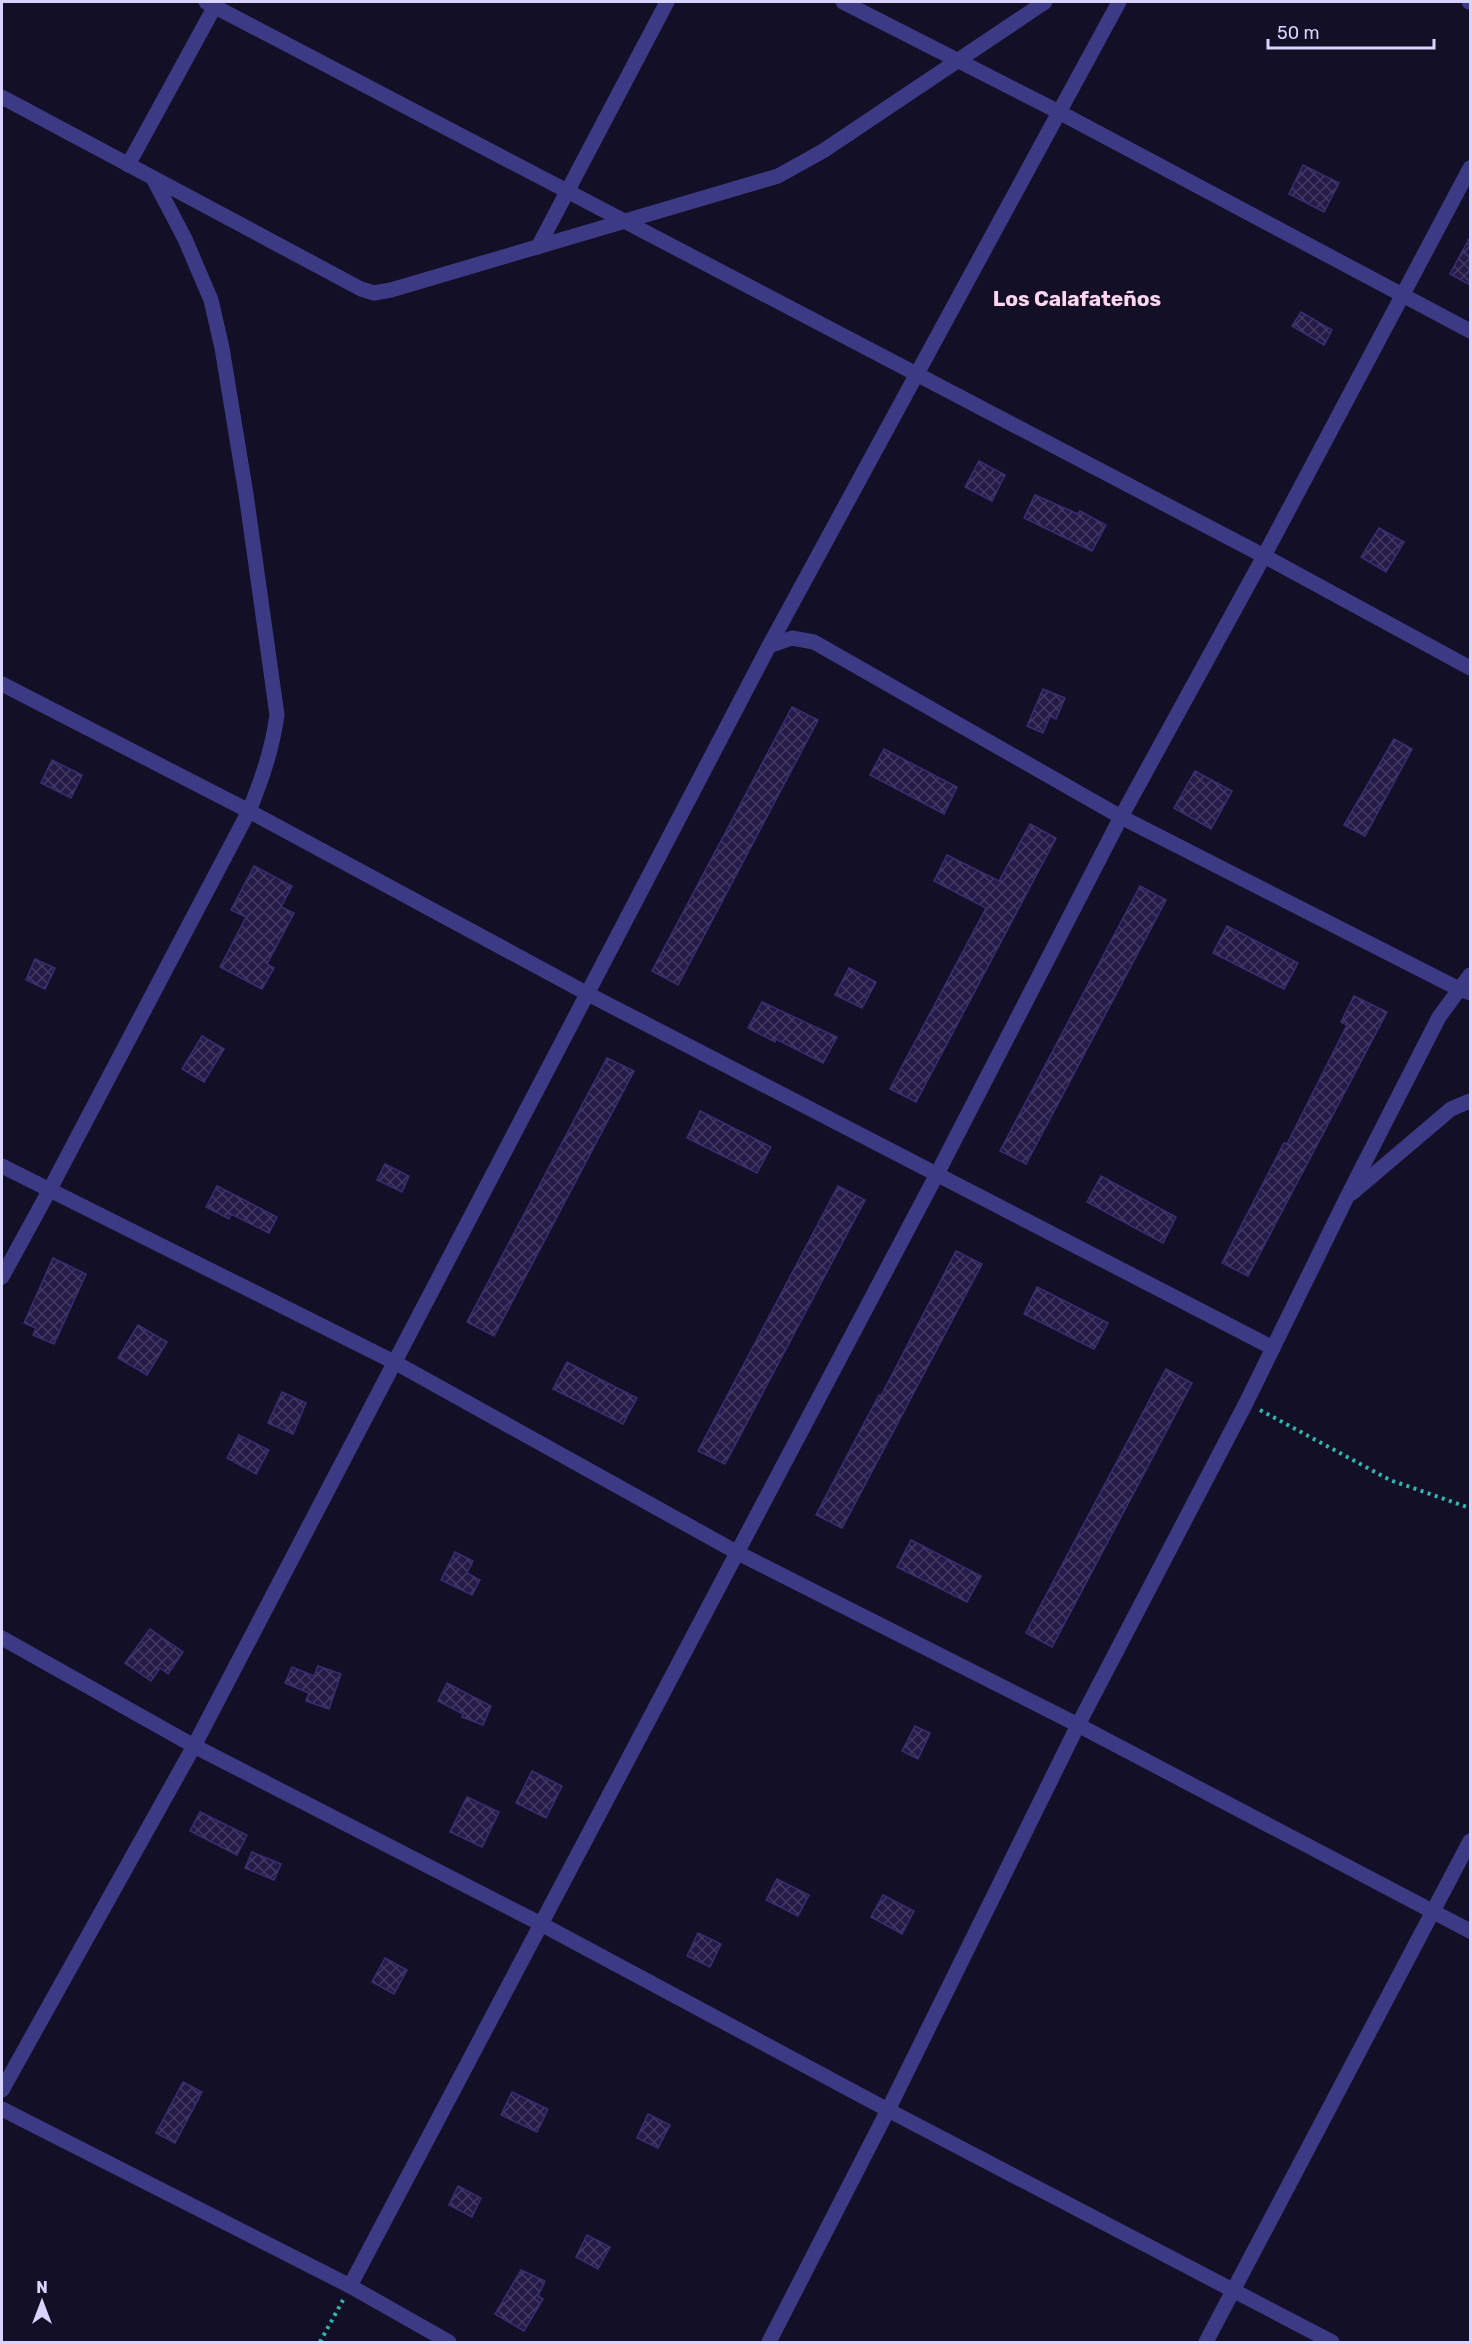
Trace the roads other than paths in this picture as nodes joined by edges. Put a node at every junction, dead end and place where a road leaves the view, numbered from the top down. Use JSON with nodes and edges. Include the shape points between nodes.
{"nodes":[{"id":1,"x":667,"y":2,"type":"edge"},
{"id":2,"x":843,"y":2,"type":"edge"},
{"id":3,"x":1045,"y":2,"type":"edge"},
{"id":4,"x":1119,"y":2,"type":"edge"},
{"id":5,"x":210,"y":4,"type":"edge"},
{"id":6,"x":957,"y":60,"type":"junction"},
{"id":7,"x":2,"y":97,"type":"edge"},
{"id":8,"x":1057,"y":111,"type":"junction"},
{"id":9,"x":128,"y":165,"type":"junction"},
{"id":10,"x":1470,"y":168,"type":"edge"},
{"id":11,"x":153,"y":178,"type":"junction"},
{"id":12,"x":567,"y":192,"type":"junction"},
{"id":13,"x":624,"y":221,"type":"junction"},
{"id":14,"x":538,"y":246,"type":"junction"},
{"id":15,"x":1402,"y":296,"type":"junction"},
{"id":16,"x":1470,"y":331,"type":"edge"},
{"id":17,"x":917,"y":376,"type":"junction"},
{"id":18,"x":1264,"y":556,"type":"junction"},
{"id":19,"x":769,"y":646,"type":"junction"},
{"id":20,"x":1470,"y":668,"type":"edge"},
{"id":21,"x":2,"y":684,"type":"edge"},
{"id":22,"x":249,"y":812,"type":"junction"},
{"id":23,"x":1121,"y":817,"type":"junction"},
{"id":24,"x":1470,"y":975,"type":"edge"},
{"id":25,"x":1465,"y":991,"type":"edge"},
{"id":26,"x":588,"y":994,"type":"junction"},
{"id":27,"x":1470,"y":1101,"type":"edge"},
{"id":28,"x":2,"y":1166,"type":"edge"},
{"id":29,"x":937,"y":1174,"type":"junction"},
{"id":30,"x":49,"y":1191,"type":"junction"},
{"id":31,"x":1346,"y":1199,"type":"junction"},
{"id":32,"x":2,"y":1277,"type":"edge"},
{"id":33,"x":1273,"y":1348,"type":"junction"},
{"id":34,"x":396,"y":1363,"type":"junction"},
{"id":35,"x":738,"y":1553,"type":"junction"},
{"id":36,"x":2,"y":1638,"type":"edge"},
{"id":37,"x":1078,"y":1725,"type":"junction"},
{"id":38,"x":194,"y":1746,"type":"junction"},
{"id":39,"x":1470,"y":1841,"type":"edge"},
{"id":40,"x":1433,"y":1912,"type":"junction"},
{"id":41,"x":541,"y":1924,"type":"junction"},
{"id":42,"x":1470,"y":1931,"type":"edge"},
{"id":43,"x":2,"y":2090,"type":"edge"},
{"id":44,"x":2,"y":2109,"type":"edge"},
{"id":45,"x":888,"y":2110,"type":"junction"},
{"id":46,"x":350,"y":2286,"type":"junction"},
{"id":47,"x":1233,"y":2291,"type":"junction"},
{"id":48,"x":449,"y":2343,"type":"edge"},
{"id":49,"x":769,"y":2343,"type":"edge"},
{"id":50,"x":1206,"y":2343,"type":"edge"},
{"id":51,"x":1332,"y":2343,"type":"edge"}],
"edges":[{"from":1,"to":12,"type":"street"},
{"from":2,"to":6,"type":"street"},
{"from":3,"to":6,"type":"street"},
{"from":4,"to":8,"type":"street"},
{"from":5,"to":9,"type":"street"},
{"from":5,"to":12,"type":"street"},
{"from":6,"to":8,"type":"street"},
{"from":6,"to":13,"type":"street","via":[[823,151],[778,176]]},
{"from":7,"to":9,"type":"street"},
{"from":8,"to":15,"type":"street"},
{"from":8,"to":17,"type":"street"},
{"from":9,"to":11,"type":"street"},
{"from":10,"to":15,"type":"street"},
{"from":11,"to":14,"type":"street","via":[[374,293]]},
{"from":11,"to":22,"type":"street","via":[[211,300],[246,494],[277,715],[268,763]]},
{"from":12,"to":13,"type":"street"},
{"from":12,"to":14,"type":"street"},
{"from":13,"to":14,"type":"street"},
{"from":13,"to":17,"type":"street"},
{"from":15,"to":16,"type":"street"},
{"from":15,"to":18,"type":"street"},
{"from":17,"to":18,"type":"street"},
{"from":17,"to":19,"type":"street"},
{"from":18,"to":20,"type":"street"},
{"from":18,"to":23,"type":"street"},
{"from":19,"to":23,"type":"street","via":[[792,638],[814,642]]},
{"from":19,"to":26,"type":"street"},
{"from":21,"to":22,"type":"street"},
{"from":22,"to":26,"type":"street"},
{"from":22,"to":30,"type":"street"},
{"from":23,"to":25,"type":"street"},
{"from":23,"to":29,"type":"street"},
{"from":24,"to":25,"type":"street"},
{"from":25,"to":31,"type":"street","via":[[1439,1017]]},
{"from":26,"to":29,"type":"street"},
{"from":26,"to":34,"type":"street"},
{"from":27,"to":31,"type":"street","via":[[1451,1109]]},
{"from":28,"to":30,"type":"street"},
{"from":29,"to":33,"type":"street"},
{"from":29,"to":35,"type":"street"},
{"from":30,"to":32,"type":"street"},
{"from":30,"to":34,"type":"street"},
{"from":31,"to":33,"type":"street"},
{"from":33,"to":37,"type":"street"},
{"from":34,"to":35,"type":"street"},
{"from":34,"to":38,"type":"street"},
{"from":35,"to":37,"type":"street"},
{"from":35,"to":41,"type":"street"},
{"from":36,"to":38,"type":"street"},
{"from":37,"to":40,"type":"street"},
{"from":37,"to":45,"type":"street"},
{"from":38,"to":41,"type":"street"},
{"from":38,"to":43,"type":"street"},
{"from":39,"to":40,"type":"street"},
{"from":40,"to":42,"type":"street"},
{"from":40,"to":47,"type":"street"},
{"from":41,"to":45,"type":"street"},
{"from":41,"to":46,"type":"street"},
{"from":44,"to":46,"type":"street"},
{"from":45,"to":47,"type":"street"},
{"from":45,"to":49,"type":"street"},
{"from":46,"to":48,"type":"street"},
{"from":47,"to":50,"type":"street"},
{"from":47,"to":51,"type":"street"}]}
